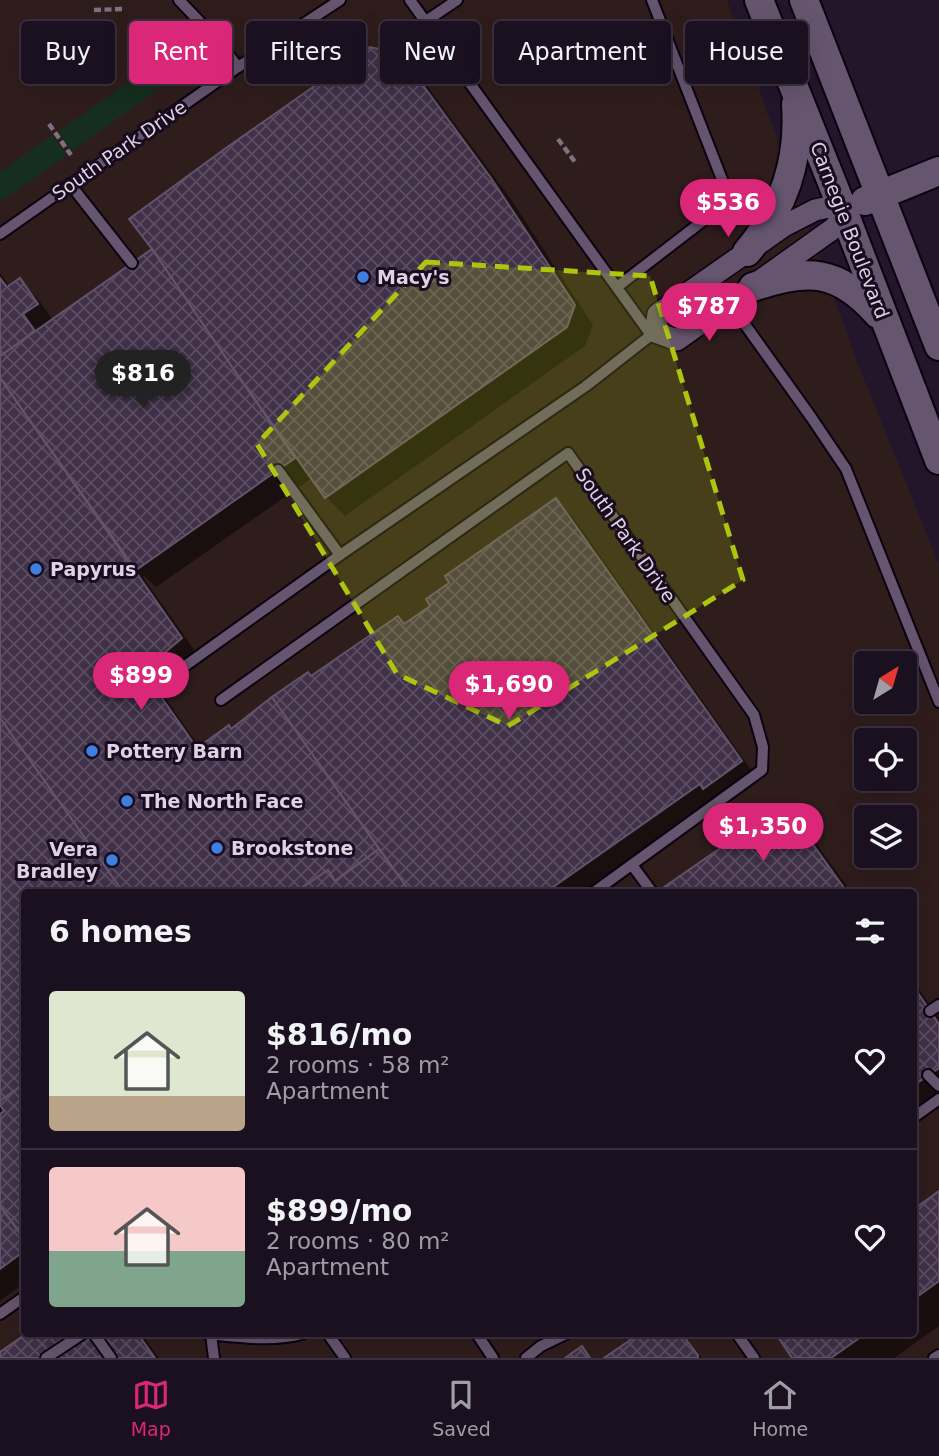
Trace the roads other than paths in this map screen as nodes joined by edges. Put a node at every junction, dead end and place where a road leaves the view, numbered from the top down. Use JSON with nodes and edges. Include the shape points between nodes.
{"nodes":[{"id":1,"x":179,"y":0,"type":"edge"},
{"id":2,"x":340,"y":0,"type":"edge"},
{"id":3,"x":410,"y":0,"type":"edge"},
{"id":4,"x":457,"y":0,"type":"edge"},
{"id":5,"x":652,"y":0,"type":"edge"},
{"id":6,"x":759,"y":0,"type":"edge"},
{"id":7,"x":804,"y":0,"type":"edge"},
{"id":8,"x":426,"y":21,"type":"joint"},
{"id":9,"x":237,"y":66,"type":"junction"},
{"id":10,"x":471,"y":84,"type":"edge"},
{"id":11,"x":792,"y":85,"type":"junction"},
{"id":12,"x":939,"y":171,"type":"edge"},
{"id":13,"x":70,"y":184,"type":"junction"},
{"id":14,"x":880,"y":194,"type":"junction"},
{"id":15,"x":843,"y":210,"type":"junction"},
{"id":16,"x":0,"y":234,"type":"edge"},
{"id":17,"x":747,"y":252,"type":"junction"},
{"id":18,"x":132,"y":263,"type":"dead end"},
{"id":19,"x":711,"y":277,"type":"junction"},
{"id":20,"x":617,"y":287,"type":"junction"},
{"id":21,"x":753,"y":287,"type":"junction"},
{"id":22,"x":730,"y":303,"type":"junction"},
{"id":23,"x":889,"y":331,"type":"junction"},
{"id":24,"x":653,"y":333,"type":"junction"},
{"id":25,"x":939,"y":346,"type":"edge"},
{"id":26,"x":939,"y":460,"type":"edge"},
{"id":27,"x":278,"y":470,"type":"dead end"},
{"id":28,"x":340,"y":555,"type":"junction"},
{"id":29,"x":154,"y":688,"type":"dead end"},
{"id":30,"x":221,"y":700,"type":"dead end"},
{"id":31,"x":939,"y":702,"type":"edge"},
{"id":32,"x":632,"y":864,"type":"junction"},
{"id":33,"x":598,"y":889,"type":"edge"},
{"id":34,"x":650,"y":889,"type":"edge"},
{"id":35,"x":928,"y":1075,"type":"dead end"},
{"id":36,"x":939,"y":1086,"type":"edge"},
{"id":37,"x":939,"y":1100,"type":"edge"},
{"id":38,"x":917,"y":1115,"type":"edge"},
{"id":39,"x":21,"y":1299,"type":"edge"},
{"id":40,"x":0,"y":1314,"type":"edge"},
{"id":41,"x":78,"y":1337,"type":"edge"},
{"id":42,"x":96,"y":1337,"type":"edge"},
{"id":43,"x":210,"y":1337,"type":"edge"},
{"id":44,"x":242,"y":1337,"type":"edge"},
{"id":45,"x":289,"y":1337,"type":"edge"},
{"id":46,"x":330,"y":1337,"type":"edge"},
{"id":47,"x":479,"y":1337,"type":"edge"},
{"id":48,"x":560,"y":1337,"type":"edge"},
{"id":49,"x":739,"y":1337,"type":"edge"},
{"id":50,"x":939,"y":1354,"type":"edge"},
{"id":51,"x":46,"y":1358,"type":"edge"},
{"id":52,"x":111,"y":1358,"type":"edge"},
{"id":53,"x":214,"y":1358,"type":"edge"},
{"id":54,"x":345,"y":1358,"type":"edge"},
{"id":55,"x":494,"y":1358,"type":"edge"},
{"id":56,"x":526,"y":1358,"type":"edge"},
{"id":57,"x":754,"y":1358,"type":"edge"},
{"id":58,"x":934,"y":1358,"type":"edge"}],
"edges":[{"from":1,"to":9,"type":"lane"},
{"from":2,"to":9,"type":"lane","name":"South Park Drive"},
{"from":3,"to":8,"type":"lane"},
{"from":4,"to":8,"type":"lane"},
{"from":5,"to":20,"type":"lane","via":[[730,200]]},
{"from":6,"to":11,"type":"street","name":"Carnegie Boulevard"},
{"from":7,"to":14,"type":"street"},
{"from":9,"to":13,"type":"lane","name":"South Park Drive"},
{"from":10,"to":20,"type":"lane"},
{"from":11,"to":15,"type":"street","name":"Carnegie Boulevard"},
{"from":11,"to":17,"type":"street","via":[[797,115],[789,177],[776,212]]},
{"from":12,"to":14,"type":"street"},
{"from":13,"to":16,"type":"lane","name":"South Park Drive"},
{"from":13,"to":18,"type":"lane"},
{"from":14,"to":15,"type":"street"},
{"from":14,"to":25,"type":"street"},
{"from":15,"to":17,"type":"street","via":[[815,210]]},
{"from":15,"to":21,"type":"street","via":[[834,228]]},
{"from":15,"to":23,"type":"street","name":"Carnegie Boulevard"},
{"from":17,"to":19,"type":"street"},
{"from":19,"to":22,"type":"lane"},
{"from":19,"to":24,"type":"street","via":[[658,314]]},
{"from":20,"to":24,"type":"lane"},
{"from":21,"to":22,"type":"street"},
{"from":21,"to":23,"type":"street","via":[[796,275],[825,276],[860,295]]},
{"from":22,"to":24,"type":"street","via":[[677,340]]},
{"from":22,"to":31,"type":"lane","via":[[846,469]]},
{"from":23,"to":26,"type":"street","name":"Carnegie Boulevard"},
{"from":24,"to":28,"type":"lane","via":[[586,386]]},
{"from":27,"to":28,"type":"lane"},
{"from":28,"to":29,"type":"lane"},
{"from":30,"to":32,"type":"lane","name":"South Park Drive","via":[[568,453],[754,715],[763,747],[762,770]]},
{"from":32,"to":33,"type":"lane","name":"South Park Drive"},
{"from":32,"to":34,"type":"lane"},
{"from":35,"to":36,"type":"lane"},
{"from":37,"to":38,"type":"lane"},
{"from":39,"to":40,"type":"lane"},
{"from":41,"to":51,"type":"lane"},
{"from":42,"to":52,"type":"lane"},
{"from":43,"to":53,"type":"lane"},
{"from":44,"to":45,"type":"lane"},
{"from":46,"to":54,"type":"lane"},
{"from":47,"to":55,"type":"lane"},
{"from":48,"to":56,"type":"lane"},
{"from":49,"to":57,"type":"lane"},
{"from":50,"to":58,"type":"lane"}]}
